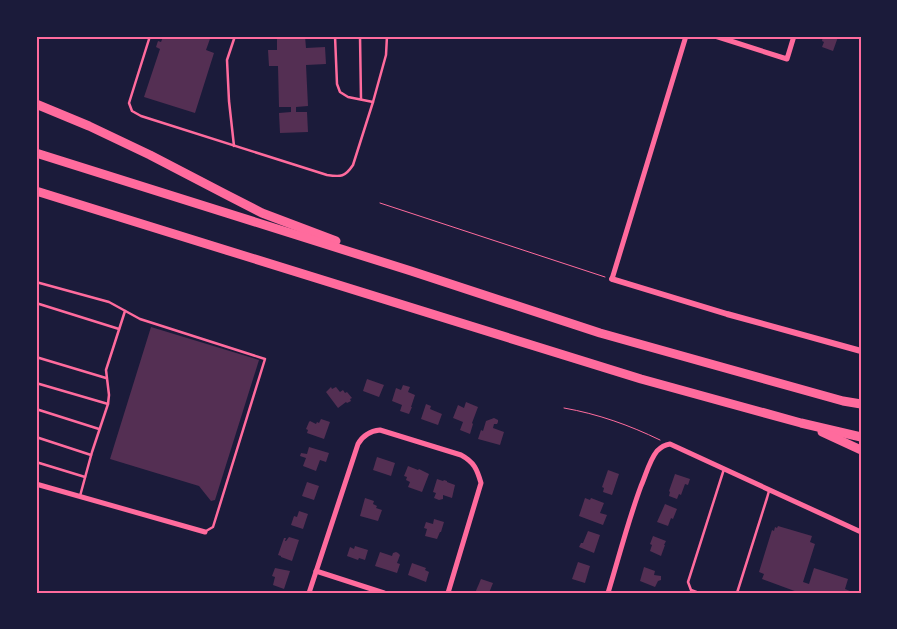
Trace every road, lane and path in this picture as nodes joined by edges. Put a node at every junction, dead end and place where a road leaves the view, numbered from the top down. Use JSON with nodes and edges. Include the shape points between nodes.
{"nodes":[{"id":1,"x":150,"y":36,"type":"edge"},
{"id":2,"x":235,"y":36,"type":"edge"},
{"id":3,"x":335,"y":36,"type":"edge"},
{"id":4,"x":360,"y":36,"type":"edge"},
{"id":5,"x":387,"y":36,"type":"edge"},
{"id":6,"x":686,"y":36,"type":"edge"},
{"id":7,"x":715,"y":36,"type":"edge"},
{"id":8,"x":794,"y":36,"type":"edge"},
{"id":9,"x":361,"y":99,"type":"junction"},
{"id":10,"x":373,"y":102,"type":"junction"},
{"id":11,"x":36,"y":104,"type":"edge"},
{"id":12,"x":234,"y":146,"type":"junction"},
{"id":13,"x":36,"y":153,"type":"edge"},
{"id":14,"x":36,"y":191,"type":"edge"},
{"id":15,"x":380,"y":203,"type":"dead end"},
{"id":16,"x":412,"y":271,"type":"junction"},
{"id":17,"x":612,"y":279,"type":"junction"},
{"id":18,"x":36,"y":282,"type":"edge"},
{"id":19,"x":36,"y":302,"type":"edge"},
{"id":20,"x":125,"y":311,"type":"junction"},
{"id":21,"x":119,"y":329,"type":"junction"},
{"id":22,"x":861,"y":351,"type":"edge"},
{"id":23,"x":36,"y":357,"type":"edge"},
{"id":24,"x":106,"y":378,"type":"junction"},
{"id":25,"x":36,"y":383,"type":"edge"},
{"id":26,"x":108,"y":404,"type":"junction"},
{"id":27,"x":861,"y":404,"type":"edge"},
{"id":28,"x":564,"y":408,"type":"dead end"},
{"id":29,"x":36,"y":409,"type":"edge"},
{"id":30,"x":801,"y":423,"type":"junction"},
{"id":31,"x":100,"y":429,"type":"junction"},
{"id":32,"x":36,"y":437,"type":"edge"},
{"id":33,"x":861,"y":437,"type":"edge"},
{"id":34,"x":670,"y":444,"type":"junction"},
{"id":35,"x":861,"y":450,"type":"edge"},
{"id":36,"x":91,"y":455,"type":"junction"},
{"id":37,"x":36,"y":462,"type":"edge"},
{"id":38,"x":724,"y":469,"type":"junction"},
{"id":39,"x":85,"y":478,"type":"junction"},
{"id":40,"x":36,"y":484,"type":"edge"},
{"id":41,"x":769,"y":491,"type":"junction"},
{"id":42,"x":80,"y":497,"type":"junction"},
{"id":43,"x":205,"y":532,"type":"joint"},
{"id":44,"x":861,"y":532,"type":"edge"},
{"id":45,"x":316,"y":571,"type":"junction"},
{"id":46,"x":310,"y":593,"type":"edge"},
{"id":47,"x":384,"y":593,"type":"edge"},
{"id":48,"x":448,"y":593,"type":"edge"},
{"id":49,"x":608,"y":593,"type":"edge"},
{"id":50,"x":699,"y":593,"type":"edge"},
{"id":51,"x":737,"y":593,"type":"edge"}],
"edges":[{"from":1,"to":12,"type":"lane","via":[[129,103],[132,111]]},
{"from":2,"to":12,"type":"lane","via":[[227,60]]},
{"from":3,"to":9,"type":"lane","via":[[340,92]]},
{"from":4,"to":9,"type":"lane"},
{"from":5,"to":10,"type":"lane","via":[[386,55]]},
{"from":6,"to":17,"type":"street"},
{"from":7,"to":8,"type":"street","via":[[787,59]]},
{"from":9,"to":10,"type":"lane"},
{"from":10,"to":12,"type":"lane","via":[[353,165],[348,173],[338,177]]},
{"from":11,"to":16,"type":"highway","via":[[141,150],[262,213]]},
{"from":13,"to":16,"type":"highway"},
{"from":14,"to":30,"type":"highway","via":[[641,379]]},
{"from":15,"to":17,"type":"path"},
{"from":16,"to":27,"type":"highway","via":[[600,332]]},
{"from":17,"to":22,"type":"street"},
{"from":18,"to":20,"type":"lane","via":[[109,302]]},
{"from":19,"to":21,"type":"lane"},
{"from":20,"to":21,"type":"lane"},
{"from":20,"to":43,"type":"lane","via":[[140,319],[265,359],[213,527]]},
{"from":21,"to":24,"type":"lane"},
{"from":23,"to":24,"type":"lane"},
{"from":24,"to":26,"type":"lane"},
{"from":25,"to":26,"type":"lane"},
{"from":26,"to":31,"type":"lane"},
{"from":28,"to":34,"type":"path","via":[[589,412]]},
{"from":29,"to":31,"type":"lane"},
{"from":30,"to":33,"type":"highway"},
{"from":30,"to":35,"type":"highway"},
{"from":31,"to":36,"type":"lane"},
{"from":32,"to":36,"type":"lane"},
{"from":34,"to":38,"type":"street"},
{"from":34,"to":49,"type":"street","via":[[662,446],[656,453],[647,472]]},
{"from":36,"to":39,"type":"lane"},
{"from":37,"to":39,"type":"lane"},
{"from":38,"to":41,"type":"street"},
{"from":38,"to":50,"type":"lane","via":[[688,582],[691,590]]},
{"from":39,"to":42,"type":"lane"},
{"from":40,"to":42,"type":"street"},
{"from":41,"to":44,"type":"street"},
{"from":41,"to":51,"type":"lane"},
{"from":42,"to":43,"type":"street"},
{"from":45,"to":46,"type":"street"},
{"from":45,"to":47,"type":"street"},
{"from":45,"to":48,"type":"street","via":[[358,444],[368,433],[380,430],[460,456],[472,462],[477,470],[481,483]]}]}
